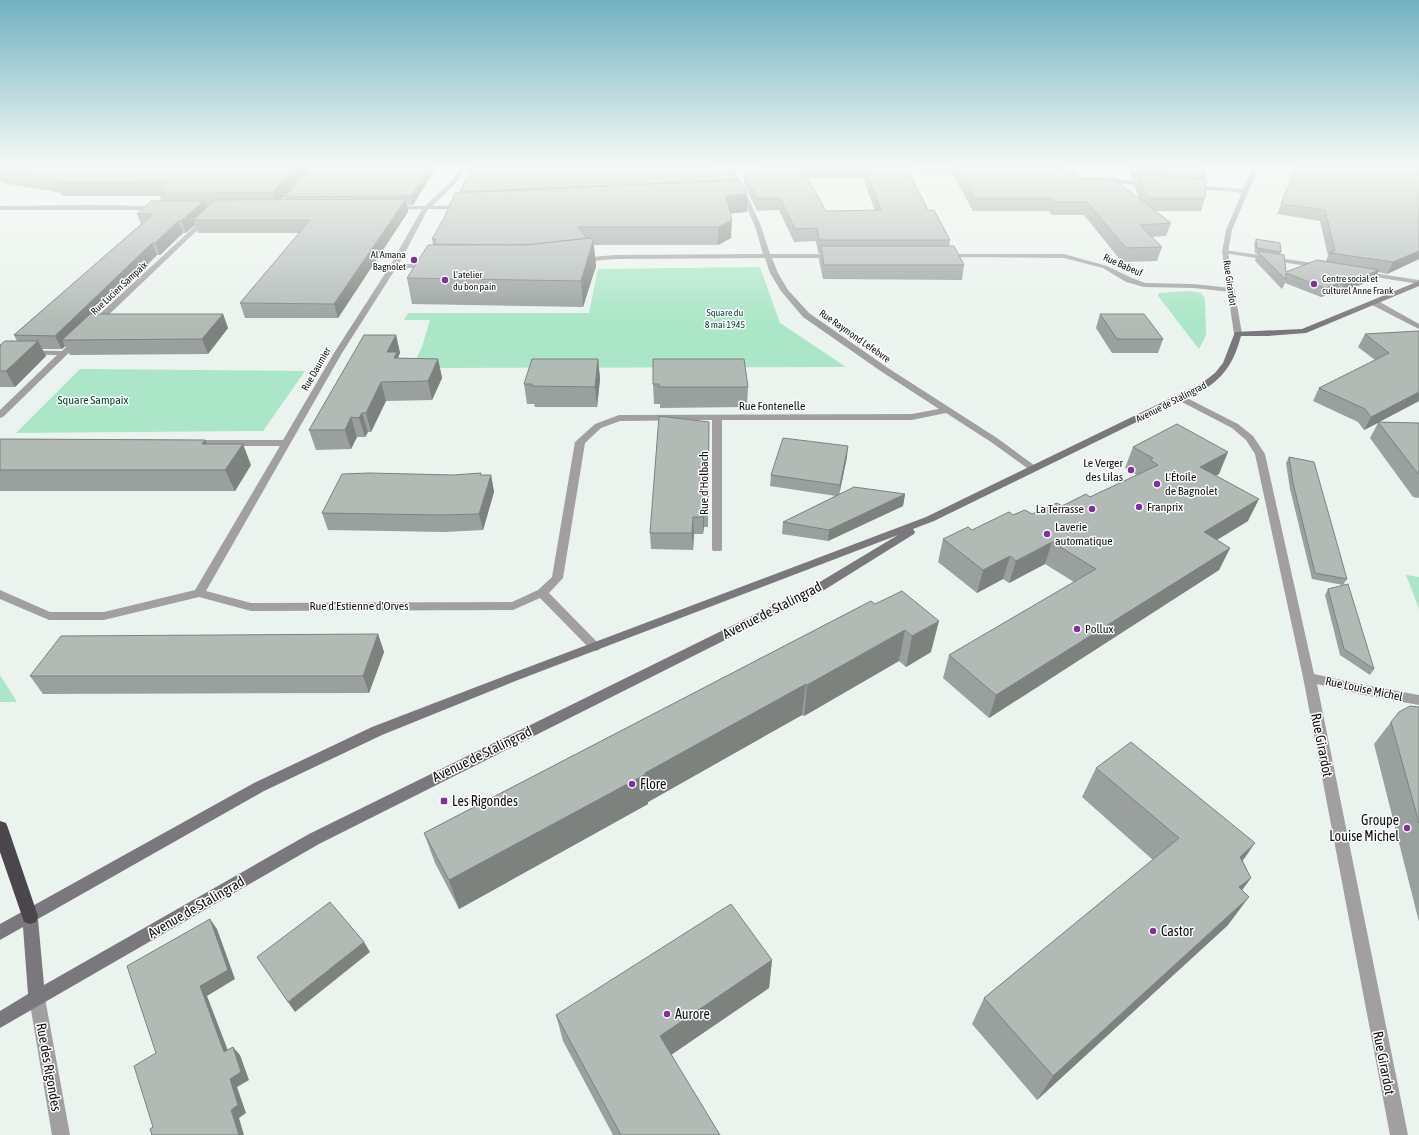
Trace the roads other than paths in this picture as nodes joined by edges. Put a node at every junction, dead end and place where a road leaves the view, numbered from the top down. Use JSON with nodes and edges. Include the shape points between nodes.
{"nodes":[{"id":1,"x":206,"y":219,"type":"edge"},
{"id":2,"x":420,"y":219,"type":"edge"},
{"id":3,"x":755,"y":219,"type":"edge"},
{"id":4,"x":1234,"y":219,"type":"edge"},
{"id":5,"x":1226,"y":252,"type":"junction"},
{"id":6,"x":766,"y":256,"type":"junction"},
{"id":7,"x":841,"y":256,"type":"edge"},
{"id":8,"x":936,"y":256,"type":"edge"},
{"id":9,"x":569,"y":263,"type":"edge"},
{"id":10,"x":394,"y":266,"type":"junction"},
{"id":11,"x":433,"y":266,"type":"edge"},
{"id":12,"x":1324,"y":267,"type":"edge"},
{"id":13,"x":1356,"y":272,"type":"edge"},
{"id":14,"x":1419,"y":282,"type":"edge"},
{"id":15,"x":1231,"y":290,"type":"junction"},
{"id":16,"x":1375,"y":303,"type":"junction"},
{"id":17,"x":1419,"y":327,"type":"edge"},
{"id":18,"x":1238,"y":334,"type":"junction"},
{"id":19,"x":0,"y":352,"type":"edge"},
{"id":20,"x":64,"y":353,"type":"junction"},
{"id":21,"x":1181,"y":398,"type":"junction"},
{"id":22,"x":947,"y":410,"type":"junction"},
{"id":23,"x":0,"y":415,"type":"edge"},
{"id":24,"x":717,"y":418,"type":"junction"},
{"id":25,"x":598,"y":426,"type":"joint"},
{"id":26,"x":183,"y":443,"type":"edge"},
{"id":27,"x":287,"y":443,"type":"junction"},
{"id":28,"x":1033,"y":468,"type":"junction"},
{"id":29,"x":930,"y":519,"type":"junction"},
{"id":30,"x":717,"y":549,"type":"dead end"},
{"id":31,"x":199,"y":593,"type":"junction"},
{"id":32,"x":0,"y":594,"type":"edge"},
{"id":33,"x":542,"y":594,"type":"junction"},
{"id":34,"x":594,"y":647,"type":"junction"},
{"id":35,"x":1309,"y":677,"type":"junction"},
{"id":36,"x":1419,"y":700,"type":"edge"},
{"id":37,"x":0,"y":828,"type":"edge"},
{"id":38,"x":30,"y":916,"type":"junction"},
{"id":39,"x":0,"y":932,"type":"edge"},
{"id":40,"x":38,"y":998,"type":"junction"},
{"id":41,"x":0,"y":1020,"type":"edge"},
{"id":42,"x":61,"y":1135,"type":"edge"},
{"id":43,"x":1399,"y":1135,"type":"edge"}],
"edges":[{"from":1,"to":20,"type":"street","name":"Rue Lucien Sampaix"},
{"from":2,"to":10,"type":"street","name":"Rue Daumier"},
{"from":3,"to":6,"type":"street","name":"Rue Raymond Lefebvre"},
{"from":4,"to":5,"type":"street","name":"Rue Girardot"},
{"from":5,"to":12,"type":"street"},
{"from":5,"to":15,"type":"street","name":"Rue Girardot"},
{"from":6,"to":7,"type":"street"},
{"from":6,"to":9,"type":"street","via":[[615,257]]},
{"from":6,"to":22,"type":"street","name":"Rue Raymond Lefebvre","via":[[785,291],[806,315]]},
{"from":8,"to":15,"type":"street","name":"Rue Babeuf","via":[[1064,256],[1105,267],[1144,285]]},
{"from":10,"to":11,"type":"street"},
{"from":10,"to":27,"type":"street","name":"Rue Daumier","via":[[338,353]]},
{"from":13,"to":14,"type":"street"},
{"from":14,"to":16,"type":"main road"},
{"from":15,"to":18,"type":"street","name":"Rue Girardot"},
{"from":16,"to":17,"type":"street"},
{"from":16,"to":18,"type":"main road","via":[[1303,331]]},
{"from":18,"to":21,"type":"main road","name":"Avenue de Stalingrad","via":[[1228,364],[1222,372],[1210,382]]},
{"from":19,"to":20,"type":"street"},
{"from":20,"to":23,"type":"street","name":"Rue Lucien Sampaix"},
{"from":21,"to":28,"type":"main road","name":"Avenue de Stalingrad"},
{"from":21,"to":35,"type":"street","name":"Rue Girardot","via":[[1234,426],[1250,438],[1260,454]]},
{"from":22,"to":24,"type":"street","name":"Rue Fontenelle","via":[[912,417]]},
{"from":22,"to":28,"type":"street","name":"Rue Raymond Lefebvre"},
{"from":24,"to":25,"type":"street","name":"Rue Fontenelle","via":[[619,418]]},
{"from":24,"to":30,"type":"street","name":"Rue d'Holbach"},
{"from":25,"to":33,"type":"street","name":"Rue d'Estienne d'Orves","via":[[580,442],[557,578]]},
{"from":26,"to":27,"type":"street"},
{"from":27,"to":31,"type":"street","name":"Rue Daumier"},
{"from":28,"to":29,"type":"main road","name":"Avenue de Stalingrad"},
{"from":29,"to":34,"type":"main road","name":"Avenue de Stalingrad"},
{"from":29,"to":40,"type":"main road","name":"Avenue de Stalingrad","via":[[817,588],[314,839]]},
{"from":31,"to":32,"type":"street","name":"Rue d'Estienne d'Orves","via":[[104,616],[49,616]]},
{"from":31,"to":33,"type":"street","name":"Rue d'Estienne d'Orves","via":[[250,607],[513,606]]},
{"from":33,"to":34,"type":"street"},
{"from":34,"to":38,"type":"main road","name":"Avenue de Stalingrad","via":[[377,731],[279,777]]},
{"from":35,"to":36,"type":"street","name":"Rue Louise Michel"},
{"from":35,"to":43,"type":"street","name":"Rue Girardot"},
{"from":37,"to":38,"type":"highway"},
{"from":38,"to":39,"type":"main road","name":"Avenue de Stalingrad"},
{"from":38,"to":40,"type":"main road"},
{"from":40,"to":41,"type":"main road","name":"Avenue de Stalingrad"},
{"from":40,"to":42,"type":"street","name":"Rue des Rigondes"}]}
